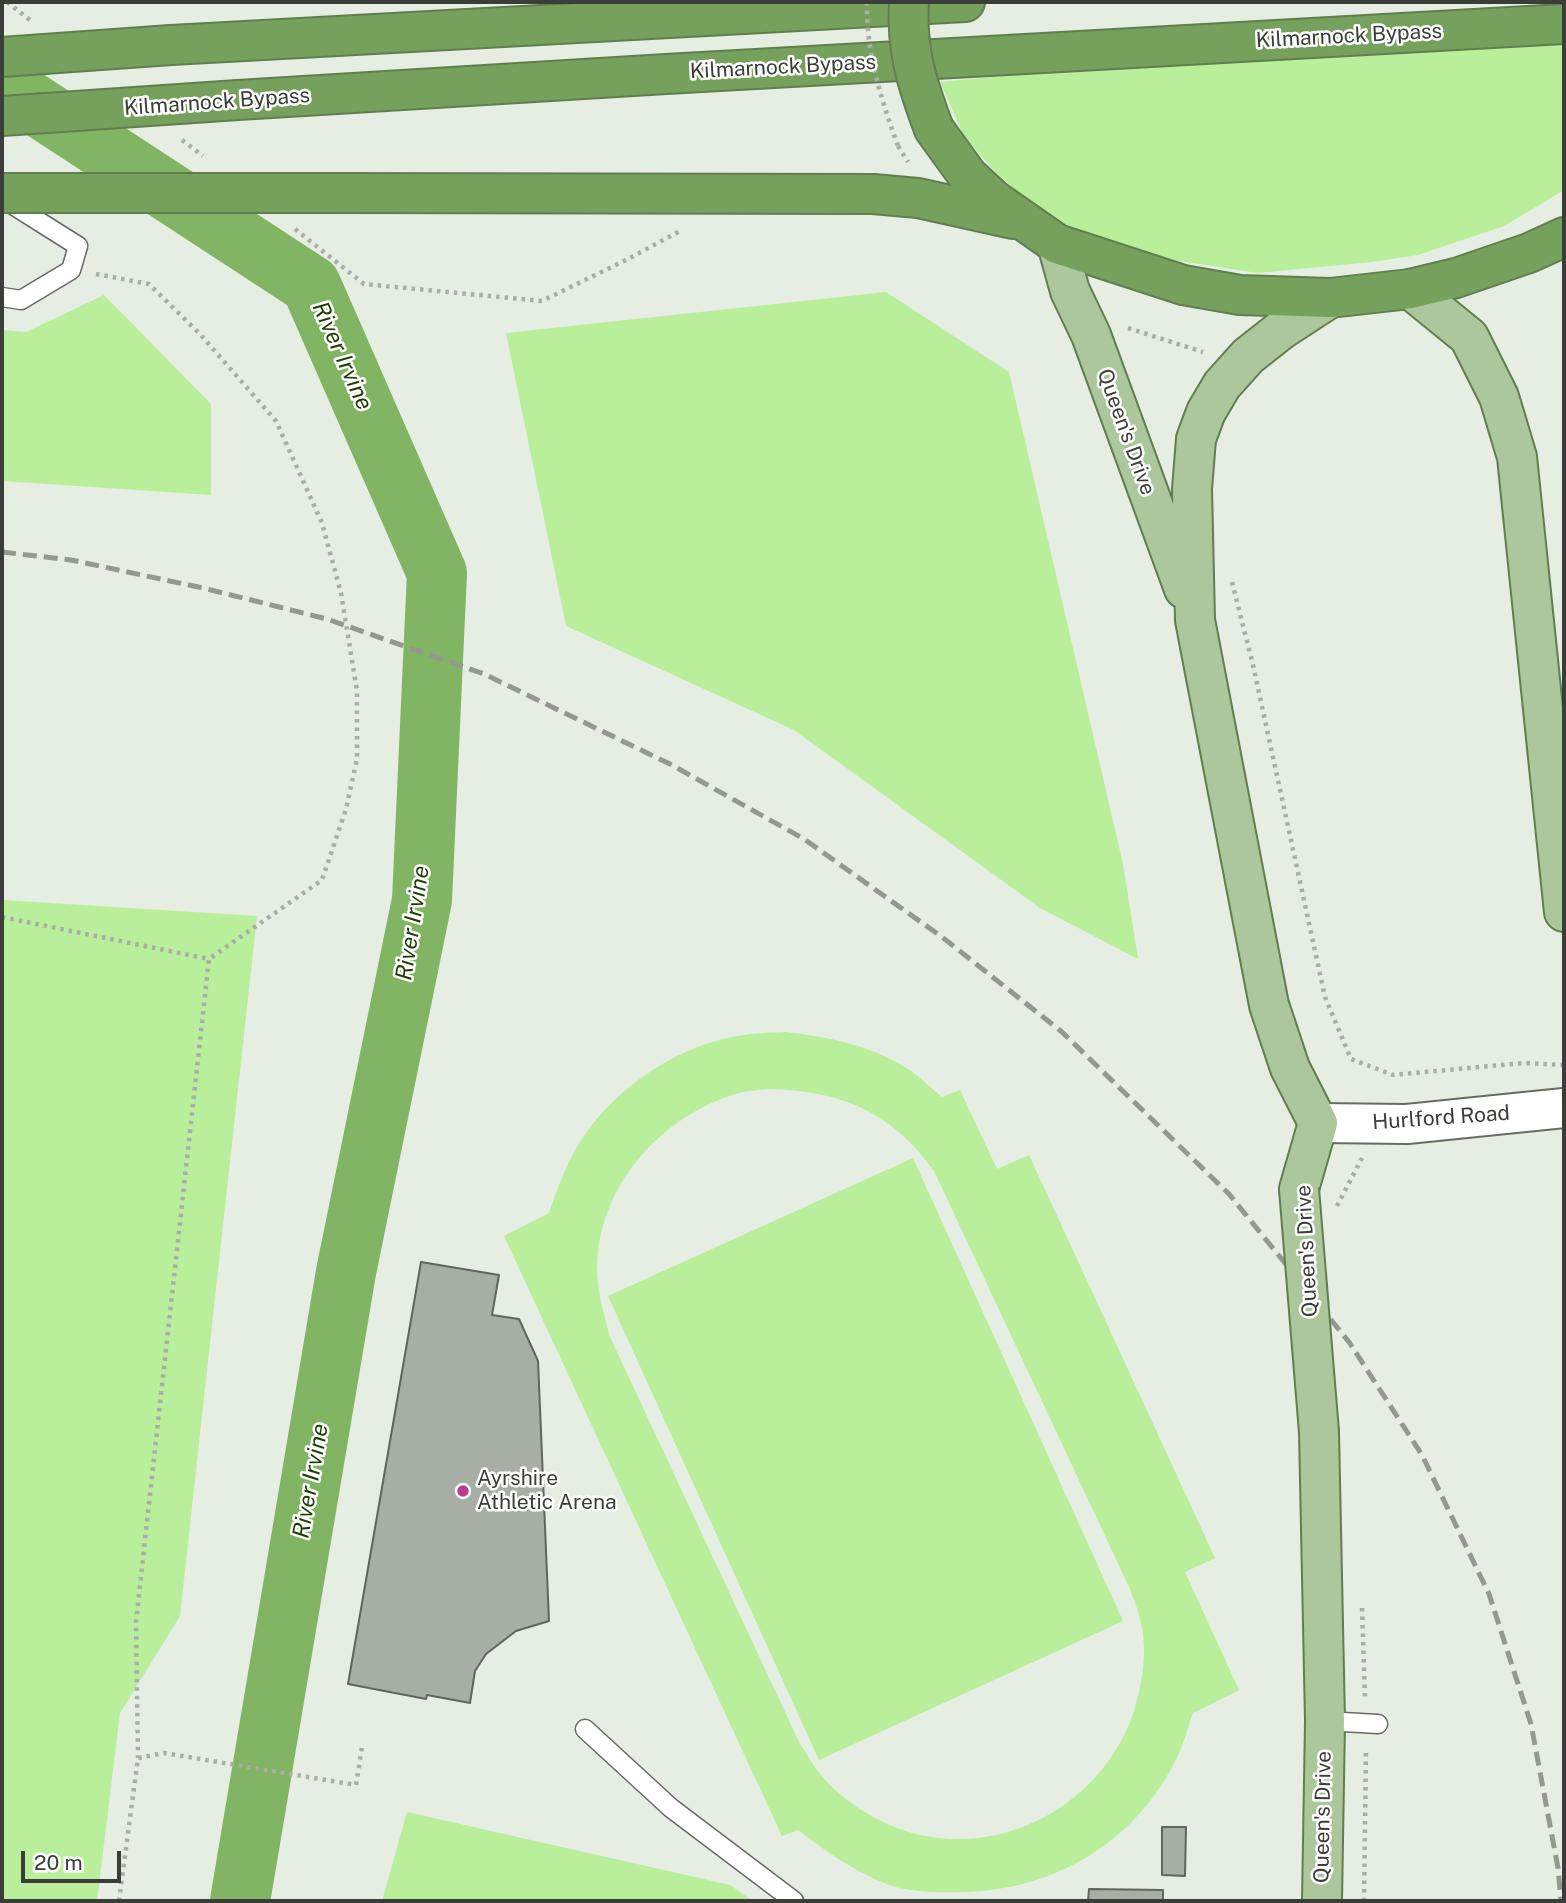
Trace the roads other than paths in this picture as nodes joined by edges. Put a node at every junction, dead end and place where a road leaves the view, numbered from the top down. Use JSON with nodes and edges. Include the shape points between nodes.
{"nodes":[{"id":1,"x":909,"y":2,"type":"edge"},
{"id":2,"x":965,"y":2,"type":"edge"},
{"id":3,"x":1564,"y":24,"type":"edge"},
{"id":4,"x":2,"y":57,"type":"edge"},
{"id":5,"x":2,"y":116,"type":"edge"},
{"id":6,"x":2,"y":193,"type":"edge"},
{"id":7,"x":2,"y":198,"type":"edge"},
{"id":8,"x":1022,"y":221,"type":"junction"},
{"id":9,"x":1564,"y":237,"type":"edge"},
{"id":10,"x":1057,"y":244,"type":"junction"},
{"id":11,"x":1410,"y":289,"type":"junction"},
{"id":12,"x":2,"y":297,"type":"edge"},
{"id":13,"x":1330,"y":299,"type":"junction"},
{"id":14,"x":1195,"y":620,"type":"junction"},
{"id":15,"x":1564,"y":912,"type":"edge"},
{"id":16,"x":1564,"y":1108,"type":"edge"},
{"id":17,"x":1318,"y":1123,"type":"junction"},
{"id":18,"x":1325,"y":1721,"type":"junction"},
{"id":19,"x":1378,"y":1724,"type":"dead end"},
{"id":20,"x":585,"y":1729,"type":"dead end"},
{"id":21,"x":794,"y":1901,"type":"edge"},
{"id":22,"x":1322,"y":1901,"type":"edge"}],
"edges":[{"from":1,"to":8,"type":"highway","bridge":true,"via":[[909,51],[934,128],[968,176]]},
{"from":2,"to":4,"type":"highway","bridge":true},
{"from":3,"to":5,"type":"highway","name":"Kilmarnock Bypass","bridge":true},
{"from":6,"to":8,"type":"highway","bridge":true,"via":[[873,194],[918,198]]},
{"from":7,"to":12,"type":"lane","via":[[78,246],[71,270],[22,300]]},
{"from":8,"to":10,"type":"highway"},
{"from":9,"to":11,"type":"highway","via":[[1517,258]]},
{"from":10,"to":13,"type":"highway","via":[[1183,285],[1240,295]]},
{"from":10,"to":14,"type":"main road","name":"Queen's Drive","via":[[1070,292],[1091,335]]},
{"from":11,"to":13,"type":"highway"},
{"from":11,"to":15,"type":"main road","via":[[1469,337],[1499,397],[1517,457]]},
{"from":13,"to":14,"type":"main road","name":"Queen's Drive","via":[[1248,356],[1206,412],[1196,439],[1192,489]]},
{"from":14,"to":17,"type":"main road","name":"Queen's Drive","via":[[1269,1005],[1290,1068]]},
{"from":16,"to":17,"type":"main road","name":"Hurlford Road","via":[[1407,1124]]},
{"from":17,"to":18,"type":"main road","name":"Queen's Drive","bridge":true,"via":[[1299,1189],[1319,1432]]},
{"from":18,"to":19,"type":"lane"},
{"from":18,"to":22,"type":"main road","name":"Queen's Drive"},
{"from":20,"to":21,"type":"lane","via":[[671,1808]]}]}
